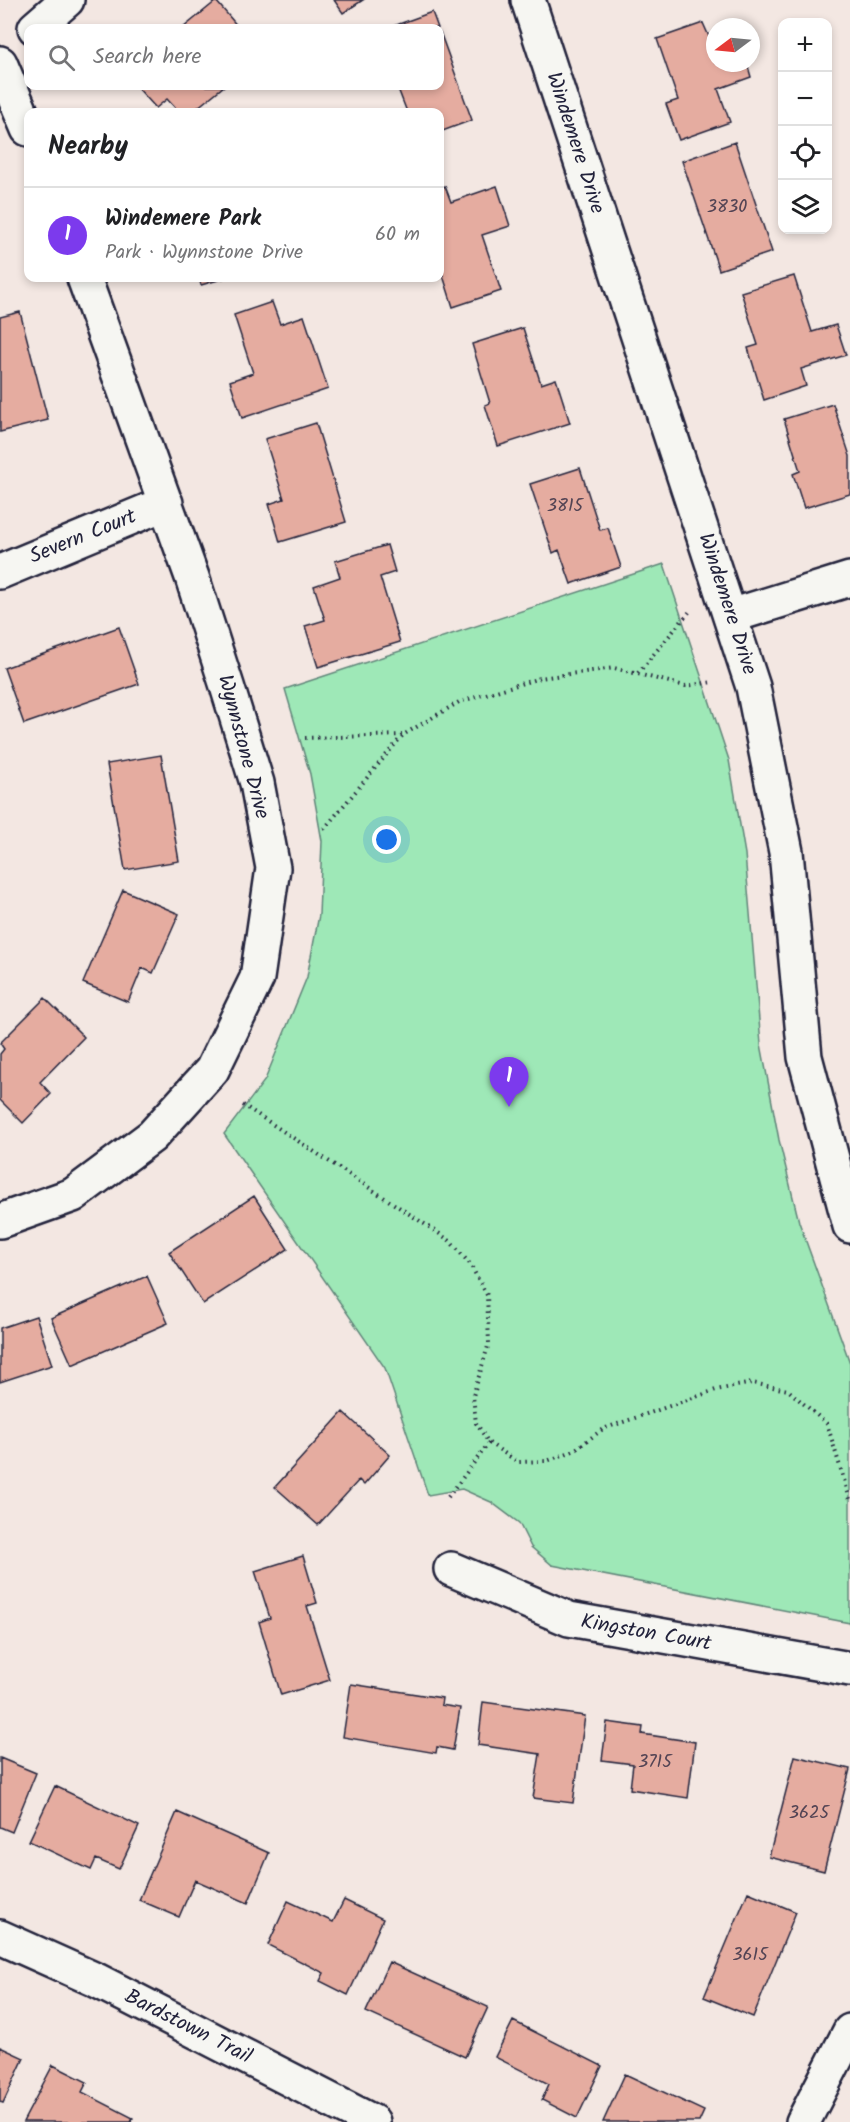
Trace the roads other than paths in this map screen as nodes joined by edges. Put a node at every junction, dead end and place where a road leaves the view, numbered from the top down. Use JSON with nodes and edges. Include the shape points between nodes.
{"nodes":[{"id":1,"x":67,"y":0,"type":"edge"},
{"id":2,"x":528,"y":0,"type":"edge"},
{"id":3,"x":40,"y":24,"type":"edge"},
{"id":4,"x":24,"y":37,"type":"edge"},
{"id":5,"x":0,"y":55,"type":"edge"},
{"id":6,"x":0,"y":63,"type":"edge"},
{"id":7,"x":24,"y":120,"type":"edge"},
{"id":8,"x":85,"y":282,"type":"edge"},
{"id":9,"x":166,"y":502,"type":"junction"},
{"id":10,"x":0,"y":572,"type":"edge"},
{"id":11,"x":850,"y":579,"type":"edge"},
{"id":12,"x":731,"y":616,"type":"junction"},
{"id":13,"x":0,"y":1221,"type":"edge"},
{"id":14,"x":850,"y":1226,"type":"edge"},
{"id":15,"x":451,"y":1569,"type":"dead end"},
{"id":16,"x":850,"y":1669,"type":"edge"},
{"id":17,"x":0,"y":1937,"type":"edge"},
{"id":18,"x":850,"y":2031,"type":"edge"},
{"id":19,"x":374,"y":2122,"type":"edge"},
{"id":20,"x":803,"y":2122,"type":"edge"}],
"edges":[{"from":1,"to":3,"type":"street"},
{"from":2,"to":12,"type":"street","name":"Windemere Drive"},
{"from":4,"to":5,"type":"street"},
{"from":6,"to":7,"type":"street"},
{"from":8,"to":9,"type":"street","name":"Wynnstone Drive"},
{"from":9,"to":10,"type":"street","name":"Severn Court"},
{"from":9,"to":13,"type":"street","name":"Wynnstone Drive","via":[[257,783],[273,868],[257,978],[212,1070],[152,1136],[73,1195]]},
{"from":11,"to":12,"type":"street"},
{"from":12,"to":14,"type":"street","name":"Windemere Drive","via":[[753,687],[786,852],[805,1057]]},
{"from":15,"to":16,"type":"street","name":"Kingston Court","via":[[569,1619]]},
{"from":17,"to":19,"type":"street","name":"Bardstown Trail","via":[[96,1980]]},
{"from":18,"to":20,"type":"street"}]}
